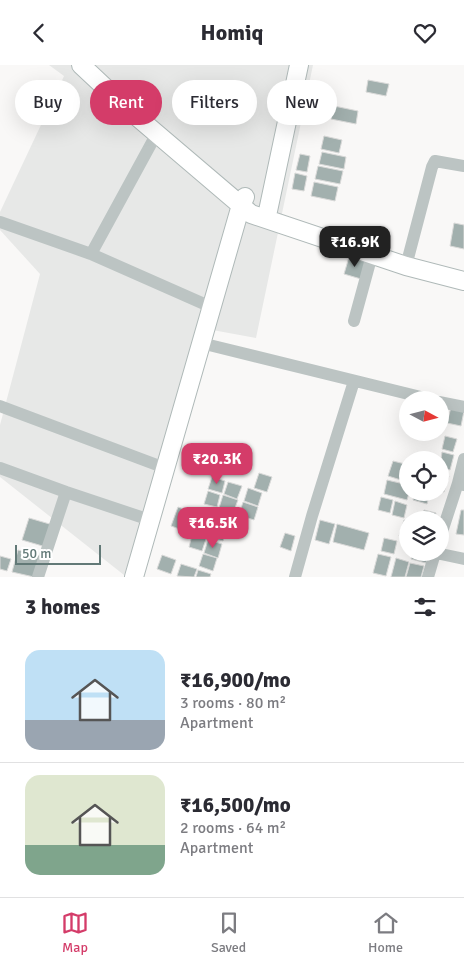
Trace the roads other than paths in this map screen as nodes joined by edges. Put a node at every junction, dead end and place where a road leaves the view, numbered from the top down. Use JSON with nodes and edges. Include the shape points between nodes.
{"nodes":[{"id":1,"x":81,"y":65,"type":"edge"},
{"id":2,"x":95,"y":65,"type":"edge"},
{"id":3,"x":299,"y":65,"type":"edge"},
{"id":4,"x":156,"y":133,"type":"junction"},
{"id":5,"x":464,"y":166,"type":"edge"},
{"id":6,"x":243,"y":201,"type":"junction"},
{"id":7,"x":268,"y":211,"type":"junction"},
{"id":8,"x":0,"y":222,"type":"edge"},
{"id":9,"x":91,"y":254,"type":"junction"},
{"id":10,"x":372,"y":255,"type":"junction"},
{"id":11,"x":407,"y":262,"type":"junction"},
{"id":12,"x":464,"y":271,"type":"edge"},
{"id":13,"x":464,"y":281,"type":"edge"},
{"id":14,"x":212,"y":307,"type":"junction"},
{"id":15,"x":354,"y":321,"type":"dead end"},
{"id":16,"x":201,"y":343,"type":"junction"},
{"id":17,"x":354,"y":381,"type":"junction"},
{"id":18,"x":399,"y":392,"type":"edge"},
{"id":19,"x":449,"y":404,"type":"edge"},
{"id":20,"x":0,"y":406,"type":"edge"},
{"id":21,"x":464,"y":407,"type":"edge"},
{"id":22,"x":464,"y":459,"type":"edge"},
{"id":23,"x":165,"y":467,"type":"junction"},
{"id":24,"x":0,"y":468,"type":"edge"},
{"id":25,"x":461,"y":484,"type":"edge"},
{"id":26,"x":66,"y":493,"type":"junction"},
{"id":27,"x":449,"y":515,"type":"edge"},
{"id":28,"x":150,"y":520,"type":"junction"},
{"id":29,"x":449,"y":556,"type":"edge"},
{"id":30,"x":464,"y":559,"type":"edge"},
{"id":31,"x":433,"y":561,"type":"edge"},
{"id":32,"x":38,"y":577,"type":"edge"},
{"id":33,"x":134,"y":577,"type":"edge"},
{"id":34,"x":295,"y":577,"type":"edge"},
{"id":35,"x":428,"y":577,"type":"edge"}],
"edges":[{"from":1,"to":4,"type":"street"},
{"from":2,"to":6,"type":"street"},
{"from":3,"to":7,"type":"street"},
{"from":4,"to":6,"type":"street"},
{"from":4,"to":9,"type":"street"},
{"from":5,"to":11,"type":"street","via":[[435,161]]},
{"from":6,"to":7,"type":"street"},
{"from":6,"to":10,"type":"street","via":[[252,214]]},
{"from":6,"to":14,"type":"street"},
{"from":7,"to":11,"type":"street"},
{"from":8,"to":9,"type":"street"},
{"from":9,"to":14,"type":"street"},
{"from":10,"to":11,"type":"street"},
{"from":10,"to":15,"type":"street"},
{"from":11,"to":12,"type":"street"},
{"from":11,"to":13,"type":"street"},
{"from":14,"to":16,"type":"street"},
{"from":16,"to":17,"type":"street"},
{"from":16,"to":23,"type":"street"},
{"from":17,"to":18,"type":"street"},
{"from":17,"to":34,"type":"street"},
{"from":19,"to":21,"type":"street"},
{"from":20,"to":23,"type":"street"},
{"from":22,"to":25,"type":"street"},
{"from":23,"to":28,"type":"street"},
{"from":24,"to":26,"type":"street"},
{"from":25,"to":27,"type":"street"},
{"from":26,"to":28,"type":"street"},
{"from":26,"to":32,"type":"street"},
{"from":28,"to":33,"type":"street"},
{"from":29,"to":30,"type":"street"},
{"from":31,"to":35,"type":"street"}]}
